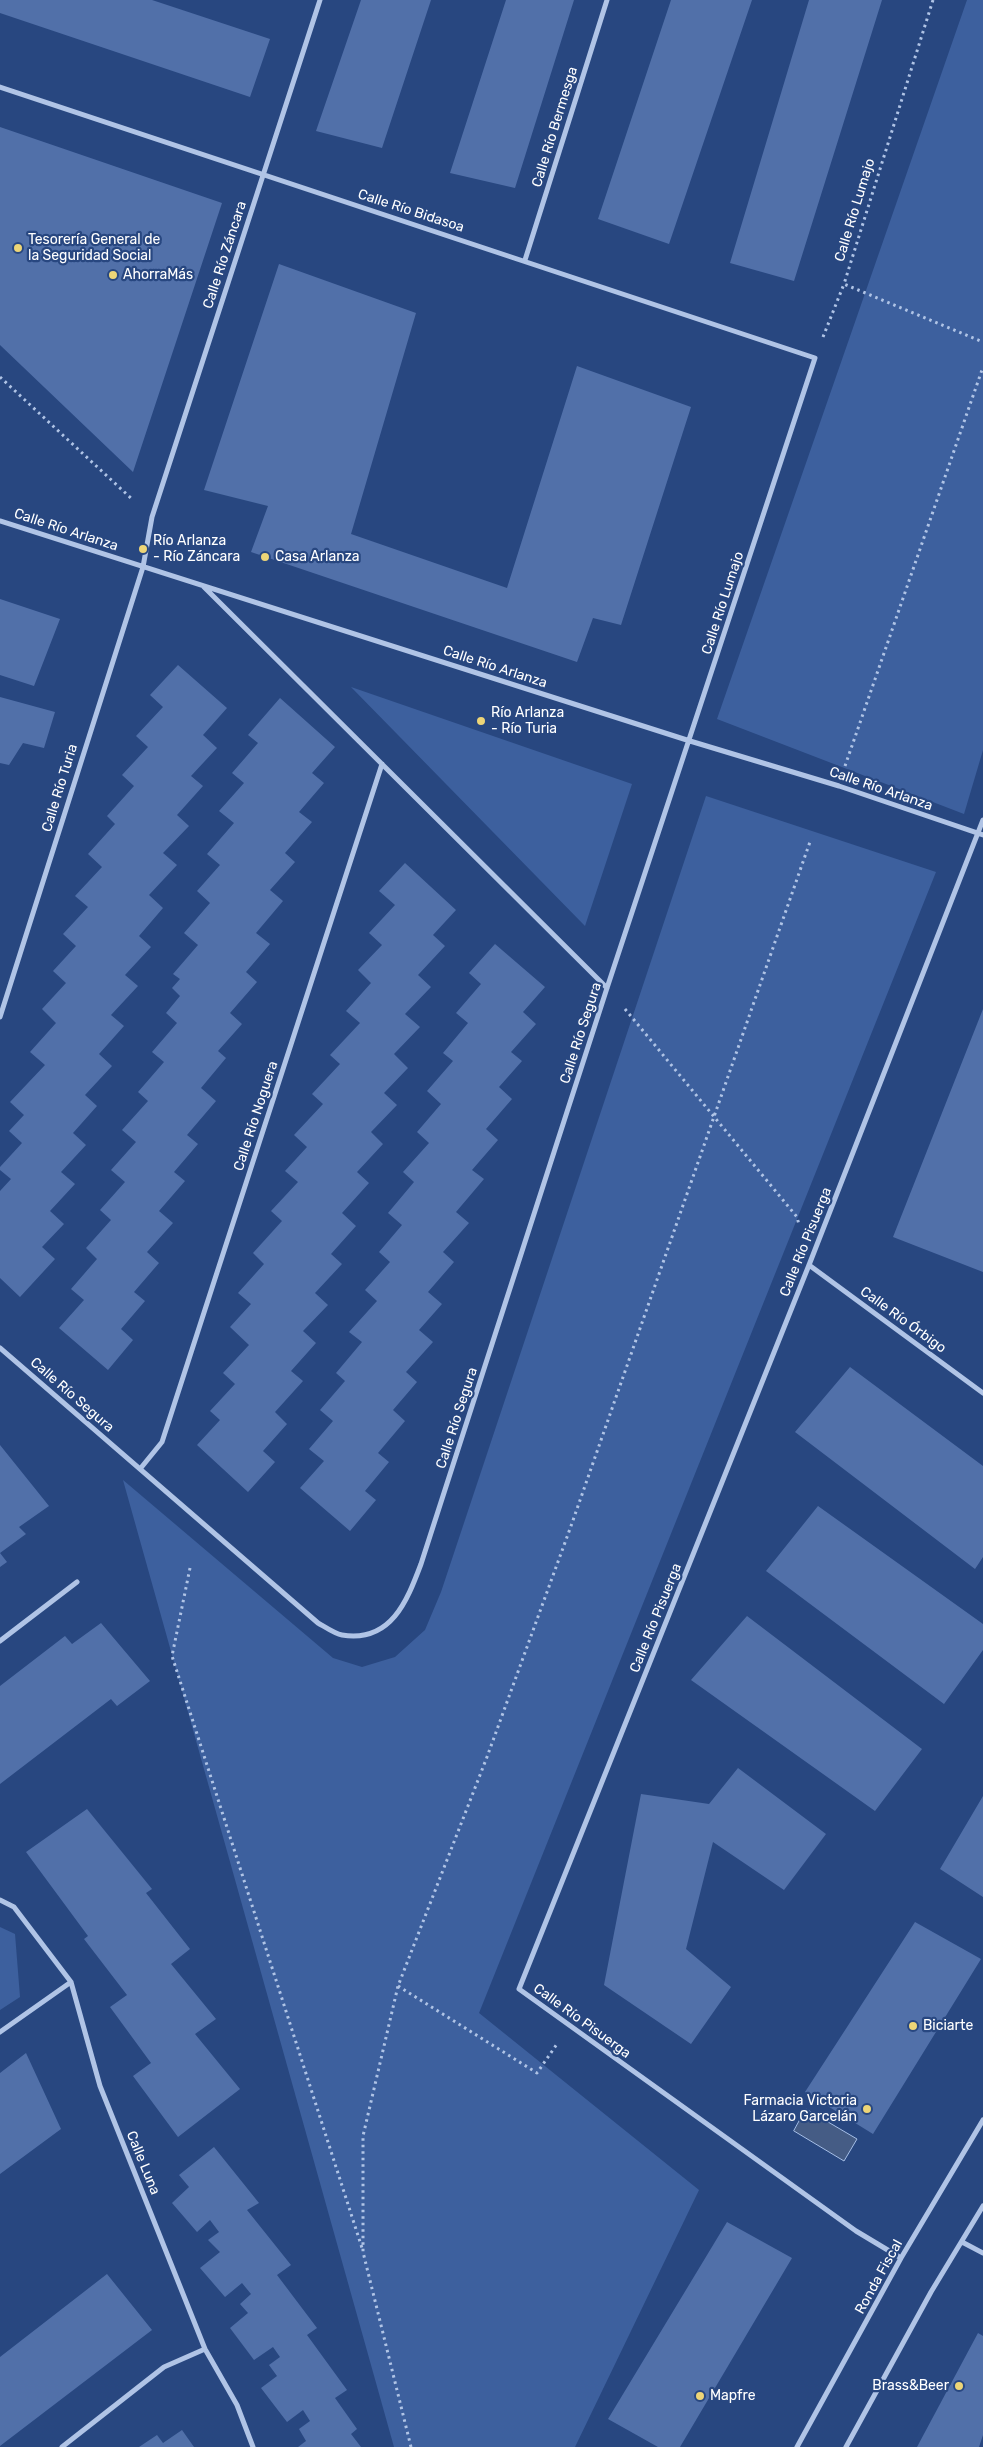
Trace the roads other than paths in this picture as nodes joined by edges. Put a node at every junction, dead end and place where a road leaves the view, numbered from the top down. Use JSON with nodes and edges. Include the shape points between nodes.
{"nodes":[{"id":1,"x":320,"y":0,"type":"edge"},
{"id":2,"x":607,"y":0,"type":"edge"},
{"id":3,"x":0,"y":87,"type":"edge"},
{"id":4,"x":263,"y":174,"type":"junction"},
{"id":5,"x":525,"y":260,"type":"junction"},
{"id":6,"x":815,"y":358,"type":"joint"},
{"id":7,"x":0,"y":521,"type":"edge"},
{"id":8,"x":143,"y":567,"type":"junction"},
{"id":9,"x":202,"y":585,"type":"junction"},
{"id":10,"x":690,"y":741,"type":"junction"},
{"id":11,"x":382,"y":764,"type":"junction"},
{"id":12,"x":983,"y":820,"type":"edge"},
{"id":13,"x":981,"y":834,"type":"edge"},
{"id":14,"x":607,"y":988,"type":"junction"},
{"id":15,"x":0,"y":1017,"type":"edge"},
{"id":16,"x":809,"y":1265,"type":"junction"},
{"id":17,"x":0,"y":1348,"type":"edge"},
{"id":18,"x":983,"y":1393,"type":"edge"},
{"id":19,"x":140,"y":1469,"type":"junction"},
{"id":20,"x":77,"y":1582,"type":"dead end"},
{"id":21,"x":0,"y":1641,"type":"edge"},
{"id":22,"x":0,"y":1900,"type":"edge"},
{"id":23,"x":71,"y":1982,"type":"junction"},
{"id":24,"x":0,"y":2032,"type":"edge"},
{"id":25,"x":983,"y":2120,"type":"edge"},
{"id":26,"x":983,"y":2206,"type":"edge"},
{"id":27,"x":962,"y":2242,"type":"junction"},
{"id":28,"x":983,"y":2253,"type":"edge"},
{"id":29,"x":902,"y":2258,"type":"junction"},
{"id":30,"x":205,"y":2349,"type":"junction"},
{"id":31,"x":62,"y":2447,"type":"edge"},
{"id":32,"x":253,"y":2447,"type":"edge"},
{"id":33,"x":797,"y":2447,"type":"edge"},
{"id":34,"x":846,"y":2447,"type":"edge"}],
"edges":[{"from":1,"to":4,"type":"street","name":"Calle Río Záncara"},
{"from":2,"to":5,"type":"street","name":"Calle Río Bermesga"},
{"from":3,"to":4,"type":"street","name":"Calle Río Bidasoa"},
{"from":4,"to":5,"type":"street","name":"Calle Río Bidasoa"},
{"from":4,"to":8,"type":"street","name":"Calle Río Záncara","via":[[152,517]]},
{"from":5,"to":6,"type":"street","name":"Calle Río Bidasoa"},
{"from":6,"to":10,"type":"street","name":"Calle Río Lumajo"},
{"from":7,"to":8,"type":"street","name":"Calle Río Arlanza"},
{"from":8,"to":9,"type":"street","name":"Calle Río Arlanza"},
{"from":8,"to":15,"type":"street","name":"Calle Río Turia"},
{"from":9,"to":10,"type":"street","name":"Calle Río Arlanza"},
{"from":9,"to":11,"type":"street"},
{"from":10,"to":13,"type":"street","name":"Calle Río Arlanza"},
{"from":10,"to":14,"type":"street","name":"Calle Río Segura"},
{"from":11,"to":14,"type":"street"},
{"from":11,"to":19,"type":"street","name":"Calle Río Noguera","via":[[162,1442]]},
{"from":12,"to":13,"type":"street","name":"Calle Río Pisuerga"},
{"from":13,"to":16,"type":"street","name":"Calle Río Pisuerga"},
{"from":14,"to":19,"type":"street","name":"Calle Río Segura","via":[[421,1564],[408,1597],[390,1624],[366,1635],[341,1635],[318,1623]]},
{"from":16,"to":18,"type":"street","name":"Calle Río Órbigo"},
{"from":16,"to":29,"type":"street","name":"Calle Río Pisuerga","via":[[519,1989],[856,2231]]},
{"from":17,"to":19,"type":"street","name":"Calle Río Segura"},
{"from":20,"to":21,"type":"street"},
{"from":22,"to":23,"type":"street","name":"Calle Luna","via":[[14,1907]]},
{"from":23,"to":24,"type":"street"},
{"from":23,"to":30,"type":"street","name":"Calle Luna","via":[[100,2086]]},
{"from":25,"to":29,"type":"street","name":"Ronda Fiscal"},
{"from":26,"to":27,"type":"street"},
{"from":27,"to":28,"type":"street"},
{"from":27,"to":34,"type":"street"},
{"from":29,"to":33,"type":"street","name":"Ronda Fiscal"},
{"from":30,"to":31,"type":"street","via":[[164,2368]]},
{"from":30,"to":32,"type":"street","name":"Calle Luna","via":[[236,2405]]}]}
